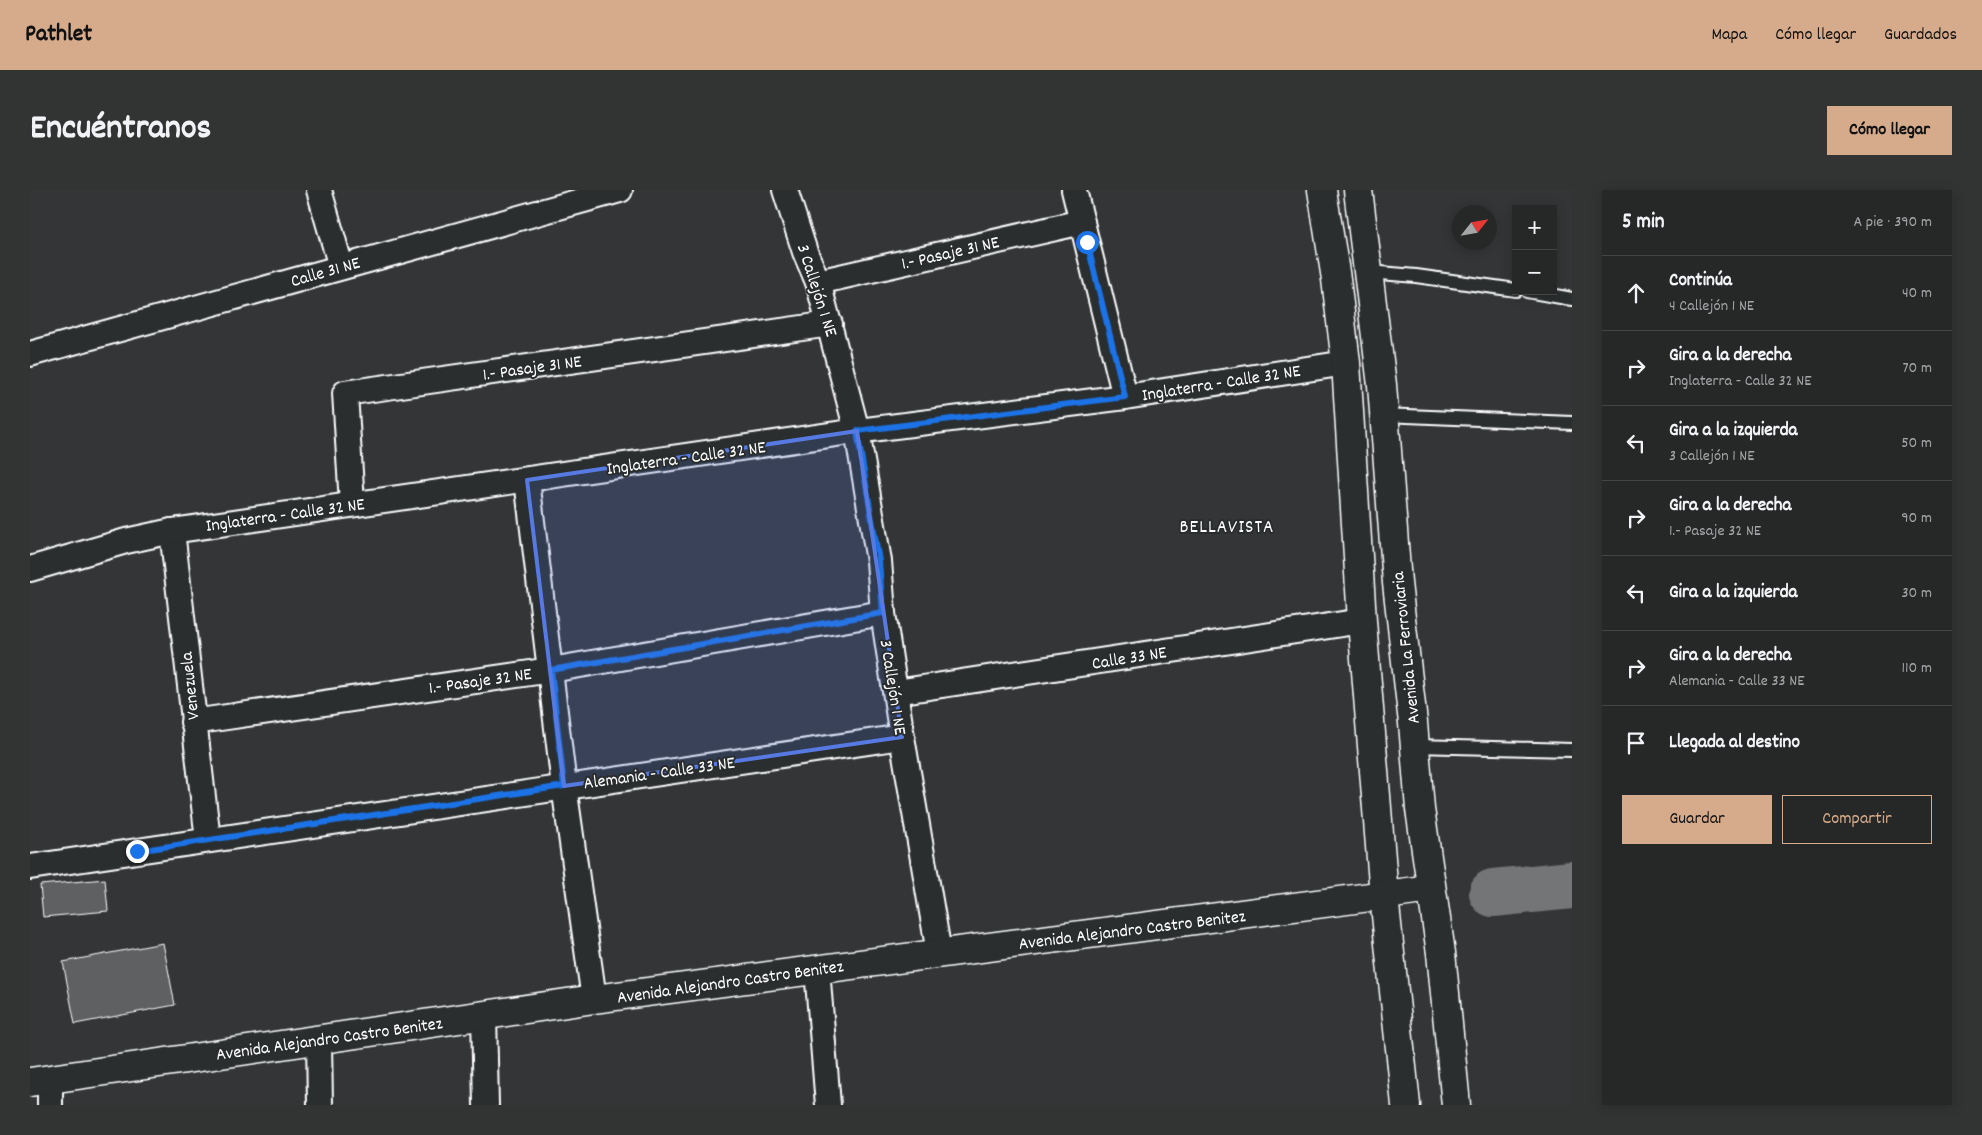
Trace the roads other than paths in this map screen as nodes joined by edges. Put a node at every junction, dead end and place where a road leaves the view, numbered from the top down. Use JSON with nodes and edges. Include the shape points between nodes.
{"nodes":[{"id":1,"x":319,"y":190,"type":"edge"},
{"id":2,"x":620,"y":190,"type":"edge"},
{"id":3,"x":785,"y":190,"type":"edge"},
{"id":4,"x":1074,"y":190,"type":"edge"},
{"id":5,"x":1322,"y":190,"type":"edge"},
{"id":6,"x":1358,"y":190,"type":"edge"},
{"id":7,"x":1082,"y":222,"type":"junction"},
{"id":8,"x":341,"y":267,"type":"junction"},
{"id":9,"x":1368,"y":272,"type":"junction"},
{"id":10,"x":818,"y":282,"type":"junction"},
{"id":11,"x":1512,"y":289,"type":"edge"},
{"id":12,"x":1550,"y":295,"type":"edge"},
{"id":13,"x":1572,"y":299,"type":"edge"},
{"id":14,"x":830,"y":324,"type":"junction"},
{"id":15,"x":30,"y":354,"type":"edge"},
{"id":16,"x":1346,"y":363,"type":"junction"},
{"id":17,"x":1125,"y":397,"type":"junction"},
{"id":18,"x":1383,"y":415,"type":"junction"},
{"id":19,"x":1572,"y":423,"type":"edge"},
{"id":20,"x":857,"y":431,"type":"junction"},
{"id":21,"x":527,"y":480,"type":"junction"},
{"id":22,"x":352,"y":504,"type":"junction"},
{"id":23,"x":172,"y":531,"type":"junction"},
{"id":24,"x":30,"y":569,"type":"edge"},
{"id":25,"x":883,"y":613,"type":"junction"},
{"id":26,"x":1362,"y":621,"type":"junction"},
{"id":27,"x":551,"y":670,"type":"junction"},
{"id":28,"x":896,"y":692,"type":"junction"},
{"id":29,"x":193,"y":722,"type":"junction"},
{"id":30,"x":902,"y":737,"type":"junction"},
{"id":31,"x":1414,"y":746,"type":"junction"},
{"id":32,"x":1572,"y":750,"type":"edge"},
{"id":33,"x":564,"y":786,"type":"junction"},
{"id":34,"x":208,"y":840,"type":"junction"},
{"id":35,"x":30,"y":867,"type":"edge"},
{"id":36,"x":1431,"y":889,"type":"junction"},
{"id":37,"x":1384,"y":896,"type":"junction"},
{"id":38,"x":939,"y":953,"type":"junction"},
{"id":39,"x":817,"y":969,"type":"junction"},
{"id":40,"x":594,"y":999,"type":"junction"},
{"id":41,"x":484,"y":1016,"type":"junction"},
{"id":42,"x":319,"y":1040,"type":"junction"},
{"id":43,"x":43,"y":1089,"type":"edge"},
{"id":44,"x":320,"y":1105,"type":"edge"},
{"id":45,"x":486,"y":1105,"type":"edge"},
{"id":46,"x":828,"y":1105,"type":"edge"},
{"id":47,"x":1406,"y":1105,"type":"edge"},
{"id":48,"x":1456,"y":1105,"type":"edge"}],
"edges":[{"from":1,"to":8,"type":"street"},
{"from":2,"to":8,"type":"street","name":"Calle 31 NE"},
{"from":3,"to":10,"type":"street","name":"3 Callejón 1 NE"},
{"from":4,"to":7,"type":"street"},
{"from":5,"to":16,"type":"main road"},
{"from":6,"to":9,"type":"main road","name":"Avenida La Ferroviaria"},
{"from":7,"to":10,"type":"street","name":"1.- Pasaje 31 NE"},
{"from":7,"to":17,"type":"street"},
{"from":8,"to":15,"type":"street","name":"Calle 31 NE"},
{"from":9,"to":11,"type":"lane"},
{"from":9,"to":18,"type":"main road","name":"Avenida La Ferroviaria"},
{"from":10,"to":14,"type":"street","name":"3 Callejón 1 NE"},
{"from":12,"to":13,"type":"lane"},
{"from":14,"to":20,"type":"street","name":"3 Callejón 1 NE"},
{"from":14,"to":22,"type":"street","name":"1.- Pasaje 31 NE","via":[[345,393]]},
{"from":16,"to":17,"type":"street","name":"Inglaterra - Calle 32 NE"},
{"from":16,"to":26,"type":"main road"},
{"from":17,"to":20,"type":"street","name":"Inglaterra - Calle 32 NE"},
{"from":18,"to":19,"type":"lane"},
{"from":18,"to":31,"type":"main road","name":"Avenida La Ferroviaria"},
{"from":20,"to":21,"type":"street","name":"Inglaterra - Calle 32 NE"},
{"from":20,"to":25,"type":"street","name":"3 Callejón 1 NE","via":[[879,561]]},
{"from":21,"to":22,"type":"street","name":"Inglaterra - Calle 32 NE"},
{"from":21,"to":27,"type":"street"},
{"from":22,"to":23,"type":"street","name":"Inglaterra - Calle 32 NE"},
{"from":23,"to":24,"type":"street","name":"Inglaterra - Calle 32 NE"},
{"from":23,"to":29,"type":"street","name":"Venezuela"},
{"from":25,"to":27,"type":"street","name":"1.- Pasaje 32 NE"},
{"from":25,"to":28,"type":"street","name":"3 Callejón 1 NE"},
{"from":26,"to":28,"type":"street","name":"Calle 33 NE"},
{"from":26,"to":37,"type":"main road"},
{"from":27,"to":29,"type":"street","name":"1.- Pasaje 32 NE"},
{"from":27,"to":33,"type":"street"},
{"from":28,"to":30,"type":"street","name":"3 Callejón 1 NE"},
{"from":29,"to":34,"type":"street","name":"Venezuela"},
{"from":30,"to":33,"type":"street","name":"Alemania - Calle 33 NE"},
{"from":30,"to":38,"type":"street","name":"3 Callejón 1 NE"},
{"from":31,"to":32,"type":"lane"},
{"from":31,"to":36,"type":"main road","name":"Avenida La Ferroviaria"},
{"from":33,"to":34,"type":"street","name":"Alemania - Calle 33 NE"},
{"from":33,"to":40,"type":"street"},
{"from":34,"to":35,"type":"street","name":"Alemania - Calle 33 NE"},
{"from":36,"to":37,"type":"main road","name":"Avenida Alejandro Castro Benitez"},
{"from":36,"to":48,"type":"main road","name":"Avenida La Ferroviaria"},
{"from":37,"to":38,"type":"main road","name":"Avenida Alejandro Castro Benitez"},
{"from":37,"to":47,"type":"main road"},
{"from":38,"to":39,"type":"main road","name":"Avenida Alejandro Castro Benitez"},
{"from":39,"to":40,"type":"main road","name":"Avenida Alejandro Castro Benitez"},
{"from":39,"to":46,"type":"street"},
{"from":40,"to":41,"type":"main road","name":"Avenida Alejandro Castro Benitez"},
{"from":41,"to":42,"type":"main road","name":"Avenida Alejandro Castro Benitez"},
{"from":41,"to":45,"type":"street"},
{"from":42,"to":43,"type":"main road","name":"Avenida Alejandro Castro Benitez"},
{"from":42,"to":44,"type":"street"}]}
